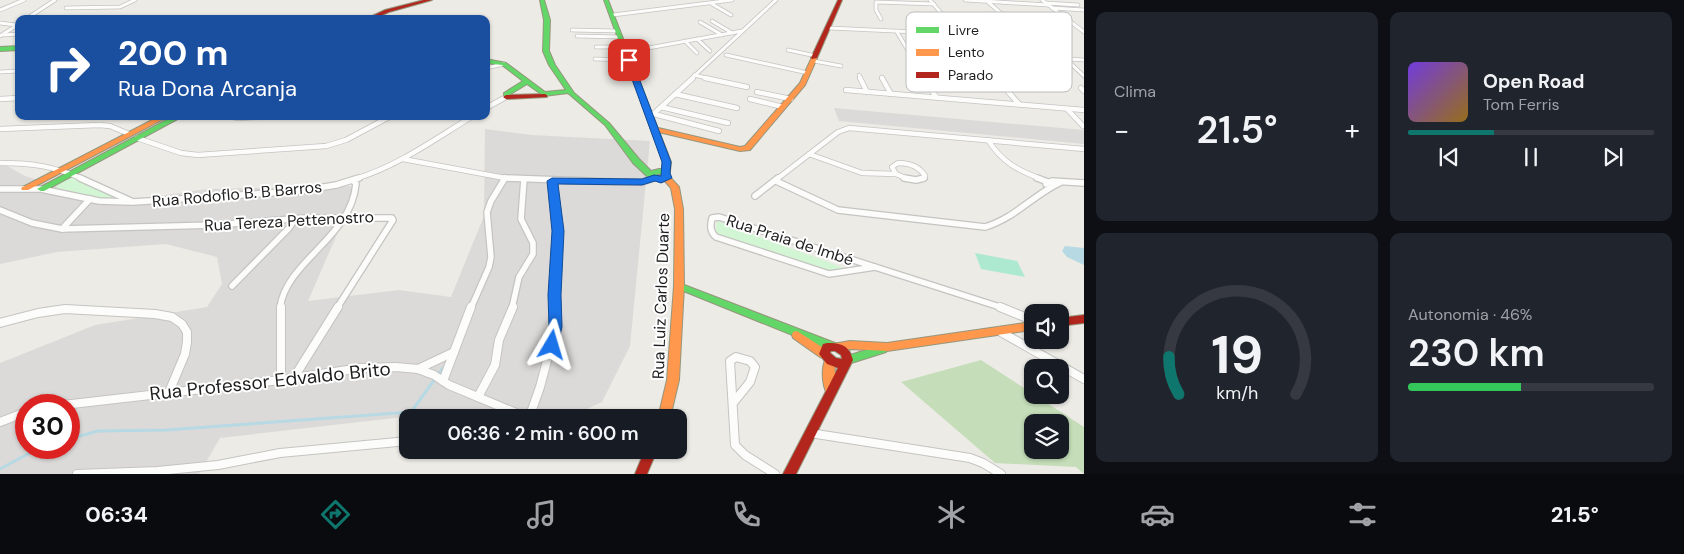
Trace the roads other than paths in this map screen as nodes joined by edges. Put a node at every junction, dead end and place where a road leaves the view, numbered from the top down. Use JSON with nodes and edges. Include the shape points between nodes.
{"nodes":[{"id":1,"x":6,"y":0,"type":"edge"},
{"id":2,"x":24,"y":0,"type":"edge"},
{"id":3,"x":55,"y":0,"type":"edge"},
{"id":4,"x":135,"y":0,"type":"edge"},
{"id":5,"x":425,"y":0,"type":"edge"},
{"id":6,"x":430,"y":0,"type":"edge"},
{"id":7,"x":542,"y":0,"type":"edge"},
{"id":8,"x":606,"y":0,"type":"edge"},
{"id":9,"x":732,"y":0,"type":"edge"},
{"id":10,"x":776,"y":0,"type":"edge"},
{"id":11,"x":840,"y":0,"type":"edge"},
{"id":12,"x":930,"y":0,"type":"edge"},
{"id":13,"x":965,"y":0,"type":"edge"},
{"id":14,"x":988,"y":2,"type":"junction"},
{"id":15,"x":14,"y":4,"type":"junction"},
{"id":16,"x":712,"y":4,"type":"junction"},
{"id":17,"x":934,"y":4,"type":"junction"},
{"id":18,"x":1047,"y":4,"type":"edge"},
{"id":19,"x":1078,"y":5,"type":"dead end"},
{"id":20,"x":66,"y":8,"type":"dead end"},
{"id":21,"x":404,"y":8,"type":"junction"},
{"id":22,"x":0,"y":10,"type":"edge"},
{"id":23,"x":1084,"y":10,"type":"edge"},
{"id":24,"x":941,"y":12,"type":"edge"},
{"id":25,"x":999,"y":12,"type":"edge"},
{"id":26,"x":1058,"y":12,"type":"edge"},
{"id":27,"x":32,"y":15,"type":"edge"},
{"id":28,"x":381,"y":15,"type":"edge"},
{"id":29,"x":613,"y":15,"type":"junction"},
{"id":30,"x":731,"y":15,"type":"dead end"},
{"id":31,"x":881,"y":19,"type":"dead end"},
{"id":32,"x":712,"y":21,"type":"dead end"},
{"id":33,"x":700,"y":22,"type":"dead end"},
{"id":34,"x":0,"y":23,"type":"edge"},
{"id":35,"x":1072,"y":23,"type":"edge"},
{"id":36,"x":15,"y":24,"type":"edge"},
{"id":37,"x":15,"y":26,"type":"edge"},
{"id":38,"x":829,"y":28,"type":"junction"},
{"id":39,"x":572,"y":30,"type":"dead end"},
{"id":40,"x":742,"y":31,"type":"junction"},
{"id":41,"x":897,"y":32,"type":"junction"},
{"id":42,"x":906,"y":32,"type":"edge"},
{"id":43,"x":1084,"y":32,"type":"edge"},
{"id":44,"x":732,"y":33,"type":"junction"},
{"id":45,"x":15,"y":34,"type":"edge"},
{"id":46,"x":619,"y":34,"type":"junction"},
{"id":47,"x":0,"y":35,"type":"edge"},
{"id":48,"x":722,"y":35,"type":"junction"},
{"id":49,"x":577,"y":36,"type":"dead end"},
{"id":50,"x":697,"y":39,"type":"junction"},
{"id":51,"x":685,"y":41,"type":"junction"},
{"id":52,"x":596,"y":47,"type":"dead end"},
{"id":53,"x":906,"y":47,"type":"edge"},
{"id":54,"x":15,"y":48,"type":"edge"},
{"id":55,"x":0,"y":49,"type":"edge"},
{"id":56,"x":788,"y":50,"type":"dead end"},
{"id":57,"x":710,"y":51,"type":"dead end"},
{"id":58,"x":626,"y":53,"type":"junction"},
{"id":59,"x":697,"y":53,"type":"dead end"},
{"id":60,"x":726,"y":55,"type":"dead end"},
{"id":61,"x":595,"y":59,"type":"dead end"},
{"id":62,"x":815,"y":59,"type":"junction"},
{"id":63,"x":490,"y":62,"type":"edge"},
{"id":64,"x":504,"y":64,"type":"junction"},
{"id":65,"x":1072,"y":64,"type":"edge"},
{"id":66,"x":841,"y":66,"type":"dead end"},
{"id":67,"x":490,"y":67,"type":"edge"},
{"id":68,"x":15,"y":71,"type":"edge"},
{"id":69,"x":0,"y":72,"type":"edge"},
{"id":70,"x":809,"y":72,"type":"junction"},
{"id":71,"x":859,"y":75,"type":"dead end"},
{"id":72,"x":694,"y":76,"type":"junction"},
{"id":73,"x":1084,"y":76,"type":"edge"},
{"id":74,"x":882,"y":77,"type":"dead end"},
{"id":75,"x":527,"y":81,"type":"junction"},
{"id":76,"x":747,"y":87,"type":"dead end"},
{"id":77,"x":846,"y":90,"type":"dead end"},
{"id":78,"x":757,"y":92,"type":"dead end"},
{"id":79,"x":866,"y":92,"type":"junction"},
{"id":80,"x":933,"y":92,"type":"edge"},
{"id":81,"x":1009,"y":92,"type":"edge"},
{"id":82,"x":571,"y":93,"type":"junction"},
{"id":83,"x":675,"y":94,"type":"junction"},
{"id":84,"x":891,"y":94,"type":"junction"},
{"id":85,"x":506,"y":97,"type":"junction"},
{"id":86,"x":936,"y":97,"type":"junction"},
{"id":87,"x":15,"y":98,"type":"edge"},
{"id":88,"x":0,"y":99,"type":"edge"},
{"id":89,"x":750,"y":99,"type":"dead end"},
{"id":90,"x":790,"y":99,"type":"junction"},
{"id":91,"x":1019,"y":104,"type":"junction"},
{"id":92,"x":490,"y":106,"type":"edge"},
{"id":93,"x":661,"y":107,"type":"junction"},
{"id":94,"x":783,"y":107,"type":"junction"},
{"id":95,"x":737,"y":108,"type":"dead end"},
{"id":96,"x":1067,"y":109,"type":"junction"},
{"id":97,"x":1084,"y":110,"type":"edge"},
{"id":98,"x":652,"y":116,"type":"junction"},
{"id":99,"x":164,"y":120,"type":"edge"},
{"id":100,"x":384,"y":120,"type":"edge"},
{"id":101,"x":466,"y":120,"type":"edge"},
{"id":102,"x":728,"y":123,"type":"dead end"},
{"id":103,"x":1083,"y":126,"type":"dead end"},
{"id":104,"x":0,"y":129,"type":"edge"},
{"id":105,"x":654,"y":129,"type":"junction"},
{"id":106,"x":719,"y":131,"type":"dead end"},
{"id":107,"x":133,"y":136,"type":"junction"},
{"id":108,"x":988,"y":140,"type":"junction"},
{"id":109,"x":1084,"y":149,"type":"edge"},
{"id":110,"x":809,"y":154,"type":"junction"},
{"id":111,"x":403,"y":159,"type":"junction"},
{"id":112,"x":0,"y":162,"type":"edge"},
{"id":113,"x":60,"y":169,"type":"junction"},
{"id":114,"x":70,"y":172,"type":"junction"},
{"id":115,"x":896,"y":174,"type":"junction"},
{"id":116,"x":659,"y":175,"type":"junction"},
{"id":117,"x":505,"y":178,"type":"junction"},
{"id":118,"x":524,"y":179,"type":"junction"},
{"id":119,"x":353,"y":180,"type":"junction"},
{"id":120,"x":552,"y":181,"type":"junction"},
{"id":121,"x":776,"y":181,"type":"junction"},
{"id":122,"x":1048,"y":182,"type":"junction"},
{"id":123,"x":1061,"y":182,"type":"junction"},
{"id":124,"x":1084,"y":183,"type":"edge"},
{"id":125,"x":25,"y":188,"type":"junction"},
{"id":126,"x":0,"y":189,"type":"edge"},
{"id":127,"x":41,"y":189,"type":"junction"},
{"id":128,"x":1046,"y":189,"type":"junction"},
{"id":129,"x":755,"y":196,"type":"dead end"},
{"id":130,"x":90,"y":199,"type":"junction"},
{"id":131,"x":133,"y":202,"type":"junction"},
{"id":132,"x":1,"y":212,"type":"edge"},
{"id":133,"x":346,"y":217,"type":"junction"},
{"id":134,"x":295,"y":218,"type":"junction"},
{"id":135,"x":62,"y":229,"type":"junction"},
{"id":136,"x":875,"y":267,"type":"junction"},
{"id":137,"x":232,"y":286,"type":"dead end"},
{"id":138,"x":679,"y":286,"type":"junction"},
{"id":139,"x":1024,"y":317,"type":"edge"},
{"id":140,"x":1084,"y":319,"type":"edge"},
{"id":141,"x":1069,"y":321,"type":"edge"},
{"id":142,"x":0,"y":323,"type":"edge"},
{"id":143,"x":784,"y":327,"type":"junction"},
{"id":144,"x":1024,"y":327,"type":"edge"},
{"id":145,"x":999,"y":331,"type":"junction"},
{"id":146,"x":834,"y":346,"type":"junction"},
{"id":147,"x":887,"y":347,"type":"junction"},
{"id":148,"x":454,"y":352,"type":"junction"},
{"id":149,"x":827,"y":357,"type":"junction"},
{"id":150,"x":847,"y":362,"type":"junction"},
{"id":151,"x":418,"y":369,"type":"junction"},
{"id":152,"x":293,"y":379,"type":"junction"},
{"id":153,"x":1084,"y":379,"type":"edge"},
{"id":154,"x":282,"y":380,"type":"junction"},
{"id":155,"x":443,"y":381,"type":"junction"},
{"id":156,"x":831,"y":391,"type":"junction"},
{"id":157,"x":169,"y":392,"type":"junction"},
{"id":158,"x":478,"y":396,"type":"junction"},
{"id":159,"x":733,"y":402,"type":"junction"},
{"id":160,"x":80,"y":403,"type":"edge"},
{"id":161,"x":508,"y":409,"type":"edge"},
{"id":162,"x":531,"y":409,"type":"edge"},
{"id":163,"x":666,"y":409,"type":"edge"},
{"id":164,"x":15,"y":416,"type":"edge"},
{"id":165,"x":0,"y":422,"type":"edge"},
{"id":166,"x":809,"y":433,"type":"junction"},
{"id":167,"x":399,"y":442,"type":"edge"},
{"id":168,"x":647,"y":459,"type":"edge"},
{"id":169,"x":76,"y":474,"type":"edge"},
{"id":170,"x":641,"y":474,"type":"edge"},
{"id":171,"x":774,"y":474,"type":"edge"},
{"id":172,"x":789,"y":474,"type":"edge"},
{"id":173,"x":1001,"y":474,"type":"edge"}],
"edges":[{"from":1,"to":15,"type":"street"},
{"from":2,"to":15,"type":"street"},
{"from":3,"to":27,"type":"street"},
{"from":4,"to":20,"type":"street","via":[[120,7]]},
{"from":5,"to":21,"type":"street"},
{"from":6,"to":21,"type":"street"},
{"from":7,"to":82,"type":"street","via":[[548,20],[546,51]]},
{"from":8,"to":29,"type":"street"},
{"from":9,"to":16,"type":"street"},
{"from":10,"to":40,"type":"street"},
{"from":11,"to":38,"type":"street"},
{"from":12,"to":17,"type":"street"},
{"from":13,"to":14,"type":"street"},
{"from":14,"to":18,"type":"street"},
{"from":14,"to":25,"type":"street"},
{"from":15,"to":22,"type":"street"},
{"from":16,"to":29,"type":"street"},
{"from":16,"to":30,"type":"street"},
{"from":17,"to":24,"type":"street"},
{"from":17,"to":31,"type":"street","via":[[876,2]]},
{"from":18,"to":19,"type":"street"},
{"from":18,"to":23,"type":"street"},
{"from":18,"to":26,"type":"street"},
{"from":21,"to":28,"type":"street"},
{"from":29,"to":46,"type":"street"},
{"from":32,"to":44,"type":"street"},
{"from":33,"to":48,"type":"street"},
{"from":34,"to":36,"type":"street"},
{"from":35,"to":43,"type":"street"},
{"from":37,"to":47,"type":"street"},
{"from":38,"to":41,"type":"street"},
{"from":38,"to":62,"type":"street"},
{"from":39,"to":46,"type":"street"},
{"from":40,"to":44,"type":"street"},
{"from":40,"to":72,"type":"street"},
{"from":41,"to":42,"type":"street"},
{"from":41,"to":53,"type":"street"},
{"from":44,"to":48,"type":"street"},
{"from":45,"to":47,"type":"street"},
{"from":46,"to":49,"type":"street"},
{"from":46,"to":58,"type":"street"},
{"from":48,"to":50,"type":"street"},
{"from":50,"to":51,"type":"street"},
{"from":50,"to":57,"type":"street"},
{"from":51,"to":58,"type":"street"},
{"from":51,"to":59,"type":"street"},
{"from":52,"to":58,"type":"street"},
{"from":54,"to":55,"type":"street"},
{"from":56,"to":62,"type":"street"},
{"from":58,"to":61,"type":"street"},
{"from":58,"to":98,"type":"street"},
{"from":60,"to":70,"type":"street"},
{"from":62,"to":66,"type":"street"},
{"from":62,"to":70,"type":"street"},
{"from":63,"to":64,"type":"street"},
{"from":64,"to":67,"type":"street"},
{"from":64,"to":75,"type":"street"},
{"from":65,"to":73,"type":"street"},
{"from":68,"to":69,"type":"street"},
{"from":70,"to":90,"type":"street"},
{"from":71,"to":79,"type":"street"},
{"from":72,"to":76,"type":"street"},
{"from":72,"to":83,"type":"street"},
{"from":74,"to":84,"type":"street"},
{"from":75,"to":82,"type":"street","via":[[544,94]]},
{"from":75,"to":85,"type":"street"},
{"from":77,"to":79,"type":"street"},
{"from":78,"to":90,"type":"street"},
{"from":79,"to":84,"type":"street"},
{"from":80,"to":86,"type":"street"},
{"from":81,"to":91,"type":"street"},
{"from":82,"to":85,"type":"street"},
{"from":82,"to":116,"type":"street","via":[[607,124],[640,165]]},
{"from":83,"to":93,"type":"street"},
{"from":83,"to":95,"type":"street"},
{"from":84,"to":86,"type":"street"},
{"from":85,"to":92,"type":"street"},
{"from":86,"to":91,"type":"street"},
{"from":87,"to":88,"type":"street"},
{"from":89,"to":94,"type":"street"},
{"from":90,"to":94,"type":"street"},
{"from":91,"to":96,"type":"street"},
{"from":93,"to":98,"type":"street"},
{"from":93,"to":102,"type":"street"},
{"from":94,"to":105,"type":"street","via":[[745,149]]},
{"from":96,"to":97,"type":"street"},
{"from":96,"to":103,"type":"street"},
{"from":98,"to":105,"type":"street"},
{"from":98,"to":106,"type":"street"},
{"from":99,"to":107,"type":"street"},
{"from":100,"to":107,"type":"street","via":[[346,140],[316,148],[198,155],[181,153]]},
{"from":101,"to":111,"type":"street","name":"Rua Rodoflo B. B Barros"},
{"from":104,"to":107,"type":"street","via":[[99,124]]},
{"from":105,"to":116,"type":"street","via":[[668,165]]},
{"from":107,"to":113,"type":"street"},
{"from":107,"to":114,"type":"street"},
{"from":108,"to":109,"type":"street"},
{"from":108,"to":110,"type":"street","via":[[849,128],[838,132]]},
{"from":108,"to":122,"type":"street","via":[[997,156],[1007,165]]},
{"from":110,"to":115,"type":"street","via":[[862,173]]},
{"from":110,"to":121,"type":"street"},
{"from":111,"to":117,"type":"street"},
{"from":111,"to":119,"type":"street","name":"Rua Rodoflo B. B Barros"},
{"from":112,"to":113,"type":"street","name":"Rua Rodoflo B. B Barros"},
{"from":113,"to":114,"type":"street","name":"Rua Rodoflo B. B Barros"},
{"from":113,"to":125,"type":"street"},
{"from":114,"to":127,"type":"street"},
{"from":114,"to":131,"type":"street","name":"Rua Rodoflo B. B Barros"},
{"from":115,"to":115,"type":"street","via":[[914,180],[925,176],[916,166],[904,163],[892,167]]},
{"from":116,"to":120,"type":"street","via":[[642,182]]},
{"from":116,"to":138,"type":"street","name":"Rua Luiz Carlos Duarte","via":[[675,187],[679,209]]},
{"from":117,"to":118,"type":"street"},
{"from":117,"to":148,"type":"street","via":[[487,212],[489,267]]},
{"from":118,"to":120,"type":"street"},
{"from":118,"to":158,"type":"street","via":[[521,219],[533,243],[532,254],[519,278],[512,310],[499,340],[495,365]]},
{"from":119,"to":131,"type":"street","name":"Rua Rodoflo B. B Barros","via":[[300,191]]},
{"from":119,"to":133,"type":"street","via":[[355,196]]},
{"from":120,"to":162,"type":"street","via":[[558,231],[554,295],[556,327]]},
{"from":121,"to":128,"type":"street","via":[[838,210],[975,227],[1002,222]]},
{"from":121,"to":129,"type":"street"},
{"from":122,"to":123,"type":"street"},
{"from":122,"to":128,"type":"street"},
{"from":123,"to":124,"type":"street"},
{"from":123,"to":128,"type":"street"},
{"from":125,"to":126,"type":"street","name":"Rua Rodoflo B. B Barros"},
{"from":125,"to":127,"type":"street","name":"Rua Rodoflo B. B Barros"},
{"from":127,"to":130,"type":"street","name":"Rua Rodoflo B. B Barros"},
{"from":130,"to":131,"type":"street","name":"Rua Rodoflo B. B Barros"},
{"from":130,"to":135,"type":"street"},
{"from":132,"to":135,"type":"street","name":"Rua Tereza Pettenostro"},
{"from":133,"to":134,"type":"street","name":"Rua Tereza Pettenostro"},
{"from":133,"to":152,"type":"street","name":"Rua Tereza Pettenostro","via":[[389,217],[393,220]]},
{"from":133,"to":154,"type":"street","via":[[284,290],[280,312]]},
{"from":134,"to":135,"type":"street","name":"Rua Tereza Pettenostro","via":[[224,224]]},
{"from":134,"to":137,"type":"street"},
{"from":136,"to":136,"type":"street","name":"Rua Praia de Imbé","via":[[829,274],[716,237],[711,233],[710,225],[712,218],[718,217]]},
{"from":136,"to":139,"type":"street","name":"Rua Praia de Imbé"},
{"from":138,"to":143,"type":"street"},
{"from":138,"to":163,"type":"street","name":"Rua Luiz Carlos Duarte","via":[[673,380]]},
{"from":140,"to":141,"type":"street"},
{"from":142,"to":157,"type":"street","via":[[65,310],[174,317],[186,328],[188,338]]},
{"from":143,"to":146,"type":"street"},
{"from":143,"to":149,"type":"street"},
{"from":144,"to":145,"type":"street"},
{"from":145,"to":147,"type":"street"},
{"from":145,"to":153,"type":"street"},
{"from":146,"to":147,"type":"street"},
{"from":146,"to":149,"type":"street","via":[[827,347]]},
{"from":146,"to":150,"type":"street","via":[[846,353]]},
{"from":147,"to":150,"type":"street"},
{"from":148,"to":151,"type":"street"},
{"from":148,"to":155,"type":"street"},
{"from":149,"to":150,"type":"street","via":[[836,364]]},
{"from":149,"to":156,"type":"street"},
{"from":150,"to":156,"type":"street"},
{"from":151,"to":152,"type":"street","name":"Rua Professor Edvaldo Brito","via":[[383,366]]},
{"from":151,"to":155,"type":"street","name":"Rua Professor Edvaldo Brito"},
{"from":152,"to":154,"type":"street","name":"Rua Professor Edvaldo Brito"},
{"from":154,"to":157,"type":"street","name":"Rua Professor Edvaldo Brito"},
{"from":155,"to":158,"type":"street","name":"Rua Professor Edvaldo Brito"},
{"from":156,"to":166,"type":"street"},
{"from":157,"to":160,"type":"street","name":"Rua Professor Edvaldo Brito"},
{"from":158,"to":161,"type":"street","name":"Rua Professor Edvaldo Brito"},
{"from":159,"to":159,"type":"street","via":[[755,372],[750,361],[736,357],[730,361]]},
{"from":159,"to":171,"type":"street","via":[[735,445]]},
{"from":164,"to":165,"type":"street"},
{"from":166,"to":172,"type":"street"},
{"from":166,"to":173,"type":"street","via":[[970,458]]},
{"from":167,"to":169,"type":"street","via":[[280,453],[218,465]]},
{"from":168,"to":170,"type":"street"}]}
